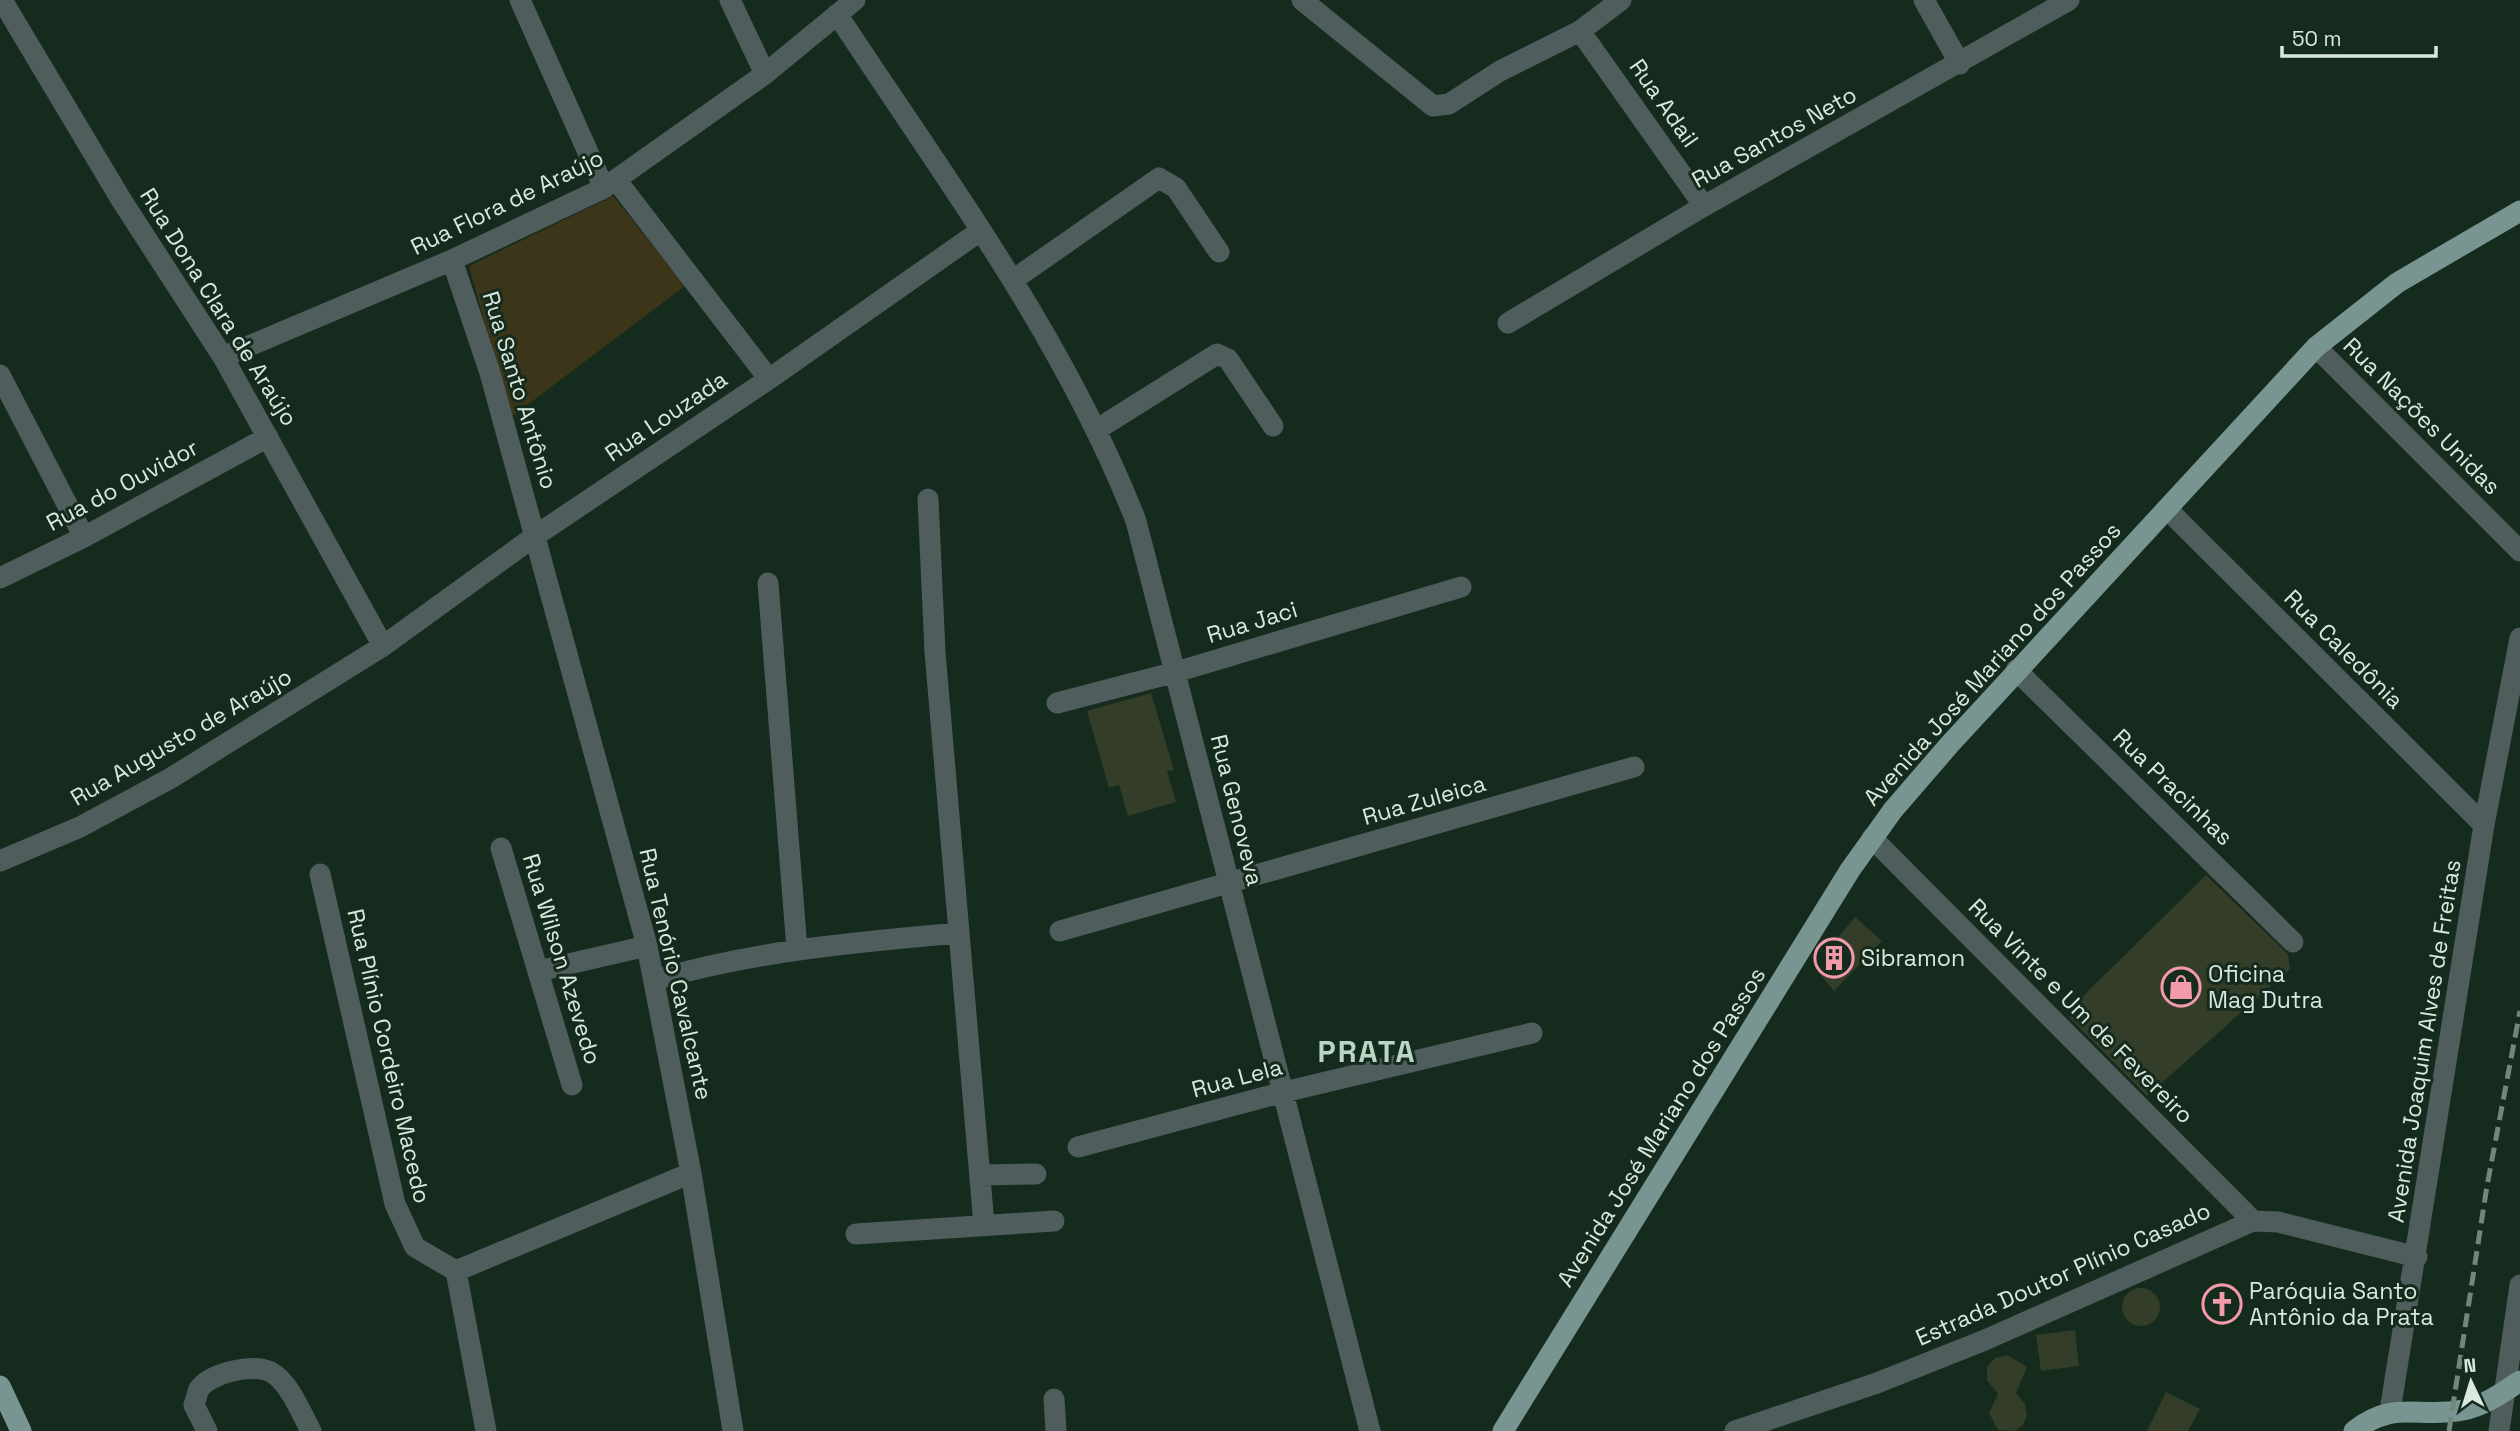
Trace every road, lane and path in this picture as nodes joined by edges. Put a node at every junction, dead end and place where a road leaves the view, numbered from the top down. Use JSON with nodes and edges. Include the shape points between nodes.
{"nodes":[{"id":1,"x":520,"y":0,"type":"edge"},
{"id":2,"x":730,"y":0,"type":"edge"},
{"id":3,"x":855,"y":0,"type":"edge"},
{"id":4,"x":1302,"y":0,"type":"edge"},
{"id":5,"x":1924,"y":0,"type":"edge"},
{"id":6,"x":2069,"y":0,"type":"edge"},
{"id":7,"x":4,"y":1,"type":"edge"},
{"id":8,"x":1609,"y":3,"type":"edge"},
{"id":9,"x":837,"y":14,"type":"junction"},
{"id":10,"x":1580,"y":31,"type":"junction"},
{"id":11,"x":1960,"y":64,"type":"junction"},
{"id":12,"x":765,"y":74,"type":"junction"},
{"id":13,"x":610,"y":184,"type":"junction"},
{"id":14,"x":1704,"y":206,"type":"junction"},
{"id":15,"x":2520,"y":211,"type":"edge"},
{"id":16,"x":980,"y":231,"type":"junction"},
{"id":17,"x":1219,"y":252,"type":"dead end"},
{"id":18,"x":452,"y":260,"type":"junction"},
{"id":19,"x":1013,"y":279,"type":"junction"},
{"id":20,"x":1508,"y":324,"type":"dead end"},
{"id":21,"x":2316,"y":347,"type":"junction"},
{"id":22,"x":223,"y":357,"type":"junction"},
{"id":23,"x":0,"y":375,"type":"edge"},
{"id":24,"x":769,"y":379,"type":"junction"},
{"id":25,"x":1273,"y":426,"type":"dead end"},
{"id":26,"x":1096,"y":430,"type":"junction"},
{"id":27,"x":268,"y":437,"type":"junction"},
{"id":28,"x":928,"y":499,"type":"dead end"},
{"id":29,"x":2167,"y":509,"type":"junction"},
{"id":30,"x":535,"y":536,"type":"junction"},
{"id":31,"x":84,"y":537,"type":"junction"},
{"id":32,"x":2520,"y":551,"type":"edge"},
{"id":33,"x":0,"y":578,"type":"edge"},
{"id":34,"x":768,"y":583,"type":"dead end"},
{"id":35,"x":1461,"y":587,"type":"dead end"},
{"id":36,"x":2520,"y":638,"type":"edge"},
{"id":37,"x":383,"y":646,"type":"junction"},
{"id":38,"x":2016,"y":670,"type":"junction"},
{"id":39,"x":1176,"y":672,"type":"junction"},
{"id":40,"x":1057,"y":703,"type":"dead end"},
{"id":41,"x":1634,"y":767,"type":"dead end"},
{"id":42,"x":2484,"y":825,"type":"junction"},
{"id":43,"x":1872,"y":838,"type":"junction"},
{"id":44,"x":501,"y":848,"type":"dead end"},
{"id":45,"x":0,"y":861,"type":"edge"},
{"id":46,"x":320,"y":874,"type":"dead end"},
{"id":47,"x":1227,"y":884,"type":"junction"},
{"id":48,"x":1060,"y":931,"type":"dead end"},
{"id":49,"x":958,"y":933,"type":"junction"},
{"id":50,"x":2293,"y":942,"type":"dead end"},
{"id":51,"x":647,"y":946,"type":"junction"},
{"id":52,"x":797,"y":949,"type":"junction"},
{"id":53,"x":538,"y":971,"type":"junction"},
{"id":54,"x":654,"y":979,"type":"junction"},
{"id":55,"x":1532,"y":1033,"type":"dead end"},
{"id":56,"x":572,"y":1084,"type":"dead end"},
{"id":57,"x":1284,"y":1092,"type":"junction"},
{"id":58,"x":1078,"y":1147,"type":"dead end"},
{"id":59,"x":691,"y":1173,"type":"junction"},
{"id":60,"x":1036,"y":1174,"type":"dead end"},
{"id":61,"x":981,"y":1175,"type":"junction"},
{"id":62,"x":1054,"y":1221,"type":"dead end"},
{"id":63,"x":2253,"y":1221,"type":"junction"},
{"id":64,"x":984,"y":1225,"type":"junction"},
{"id":65,"x":856,"y":1234,"type":"dead end"},
{"id":66,"x":2417,"y":1257,"type":"junction"},
{"id":67,"x":456,"y":1271,"type":"junction"},
{"id":68,"x":2520,"y":1285,"type":"edge"},
{"id":69,"x":0,"y":1386,"type":"edge"},
{"id":70,"x":2511,"y":1386,"type":"edge"},
{"id":71,"x":1054,"y":1399,"type":"dead end"},
{"id":72,"x":2390,"y":1411,"type":"junction"},
{"id":73,"x":21,"y":1431,"type":"edge"},
{"id":74,"x":206,"y":1431,"type":"edge"},
{"id":75,"x":311,"y":1431,"type":"edge"},
{"id":76,"x":486,"y":1431,"type":"edge"},
{"id":77,"x":733,"y":1431,"type":"edge"},
{"id":78,"x":1056,"y":1431,"type":"edge"},
{"id":79,"x":1370,"y":1431,"type":"edge"},
{"id":80,"x":1503,"y":1431,"type":"edge"},
{"id":81,"x":1735,"y":1431,"type":"edge"},
{"id":82,"x":2354,"y":1431,"type":"edge"},
{"id":83,"x":2499,"y":1431,"type":"edge"}],
"edges":[{"from":1,"to":13,"type":"street"},
{"from":2,"to":12,"type":"street"},
{"from":3,"to":9,"type":"street","name":"Rua Flora de Araújo"},
{"from":4,"to":10,"type":"street","via":[[1433,106],[1449,104],[1500,71]]},
{"from":5,"to":11,"type":"street"},
{"from":6,"to":11,"type":"street","name":"Rua Santos Neto"},
{"from":7,"to":22,"type":"street","name":"Rua Dona Clara de Araújo","via":[[122,201]]},
{"from":8,"to":10,"type":"street"},
{"from":9,"to":12,"type":"street","name":"Rua Flora de Araújo"},
{"from":9,"to":16,"type":"street","name":"Rua Genoveva"},
{"from":10,"to":14,"type":"street","name":"Rua Adail"},
{"from":11,"to":14,"type":"street","name":"Rua Santos Neto"},
{"from":12,"to":13,"type":"street","name":"Rua Flora de Araújo"},
{"from":13,"to":18,"type":"street","name":"Rua Flora de Araújo"},
{"from":13,"to":24,"type":"street"},
{"from":14,"to":20,"type":"street","name":"Rua Santos Neto"},
{"from":15,"to":21,"type":"main road","name":"Avenida José Mariano dos Passos","via":[[2397,283]]},
{"from":16,"to":19,"type":"street","name":"Rua Genoveva"},
{"from":16,"to":24,"type":"street","name":"Rua Louzada"},
{"from":17,"to":19,"type":"street","via":[[1176,188],[1159,178]]},
{"from":18,"to":22,"type":"street","name":"Rua Flora de Araújo"},
{"from":18,"to":30,"type":"street","name":"Rua Santo Antônio","via":[[490,373]]},
{"from":19,"to":26,"type":"street","name":"Rua Genoveva"},
{"from":21,"to":29,"type":"main road","name":"Avenida José Mariano dos Passos"},
{"from":21,"to":32,"type":"street","name":"Rua Nações Unidas"},
{"from":22,"to":27,"type":"street","name":"Rua Dona Clara de Araújo"},
{"from":23,"to":31,"type":"street"},
{"from":24,"to":30,"type":"street","name":"Rua Louzada"},
{"from":25,"to":26,"type":"street","via":[[1228,359],[1217,354]]},
{"from":26,"to":39,"type":"street","name":"Rua Genoveva","via":[[1136,520]]},
{"from":27,"to":31,"type":"street","name":"Rua do Ouvidor"},
{"from":27,"to":37,"type":"street","name":"Rua Dona Clara de Araújo"},
{"from":28,"to":49,"type":"street","via":[[935,652]]},
{"from":29,"to":38,"type":"main road","name":"Avenida José Mariano dos Passos"},
{"from":29,"to":42,"type":"street","name":"Rua Caledônia"},
{"from":30,"to":37,"type":"street","name":"Rua Louzada"},
{"from":30,"to":51,"type":"street","name":"Rua Tenório Cavalcante"},
{"from":31,"to":33,"type":"street","name":"Rua do Ouvidor"},
{"from":34,"to":52,"type":"street"},
{"from":35,"to":39,"type":"street","name":"Rua Jaci"},
{"from":36,"to":42,"type":"street","name":"Avenida Joaquim Alves de Freitas"},
{"from":37,"to":45,"type":"street","name":"Rua Augusto de Araújo","via":[[171,778],[80,827]]},
{"from":38,"to":43,"type":"main road","name":"Avenida José Mariano dos Passos"},
{"from":38,"to":50,"type":"street","name":"Rua Pracinhas"},
{"from":39,"to":40,"type":"street","name":"Rua Jaci"},
{"from":39,"to":47,"type":"street","name":"Rua Genoveva"},
{"from":41,"to":47,"type":"street","name":"Rua Zuleica"},
{"from":42,"to":66,"type":"street","name":"Avenida Joaquim Alves de Freitas"},
{"from":43,"to":63,"type":"street","name":"Rua Vinte e Um de Fevereiro"},
{"from":43,"to":80,"type":"main road","name":"Avenida José Mariano dos Passos"},
{"from":44,"to":53,"type":"street","name":"Rua Wilson Azevedo"},
{"from":46,"to":67,"type":"street","name":"Rua Plínio Cordeiro Macedo","via":[[395,1204],[415,1247]]},
{"from":47,"to":48,"type":"street","name":"Rua Zuleica"},
{"from":47,"to":57,"type":"street","name":"Rua Genoveva"},
{"from":49,"to":52,"type":"street"},
{"from":49,"to":61,"type":"street"},
{"from":51,"to":53,"type":"street"},
{"from":51,"to":54,"type":"street","name":"Rua Tenório Cavalcante"},
{"from":52,"to":54,"type":"street"},
{"from":53,"to":56,"type":"street","name":"Rua Wilson Azevedo"},
{"from":54,"to":59,"type":"street","name":"Rua Tenório Cavalcante"},
{"from":55,"to":57,"type":"street","name":"Rua Lela"},
{"from":57,"to":58,"type":"street","name":"Rua Lela"},
{"from":57,"to":79,"type":"street","name":"Rua Genoveva"},
{"from":59,"to":67,"type":"street"},
{"from":59,"to":77,"type":"street","name":"Rua Tenório Cavalcante"},
{"from":60,"to":61,"type":"street"},
{"from":61,"to":64,"type":"street"},
{"from":62,"to":64,"type":"street"},
{"from":63,"to":66,"type":"street","name":"Estrada Doutor Plínio Casado","via":[[2278,1222]]},
{"from":63,"to":81,"type":"street","name":"Estrada Doutor Plínio Casado","via":[[1985,1340]]},
{"from":64,"to":65,"type":"street"},
{"from":66,"to":72,"type":"street","name":"Avenida Joaquim Alves de Freitas"},
{"from":67,"to":76,"type":"street"},
{"from":68,"to":70,"type":"street"},
{"from":69,"to":73,"type":"main road"},
{"from":70,"to":72,"type":"main road","via":[[2482,1405],[2453,1412]]},
{"from":70,"to":83,"type":"street"},
{"from":71,"to":78,"type":"street"},
{"from":72,"to":82,"type":"main road"},
{"from":74,"to":75,"type":"street","via":[[194,1405],[199,1390],[211,1378],[249,1369],[270,1372],[288,1391]]}]}
